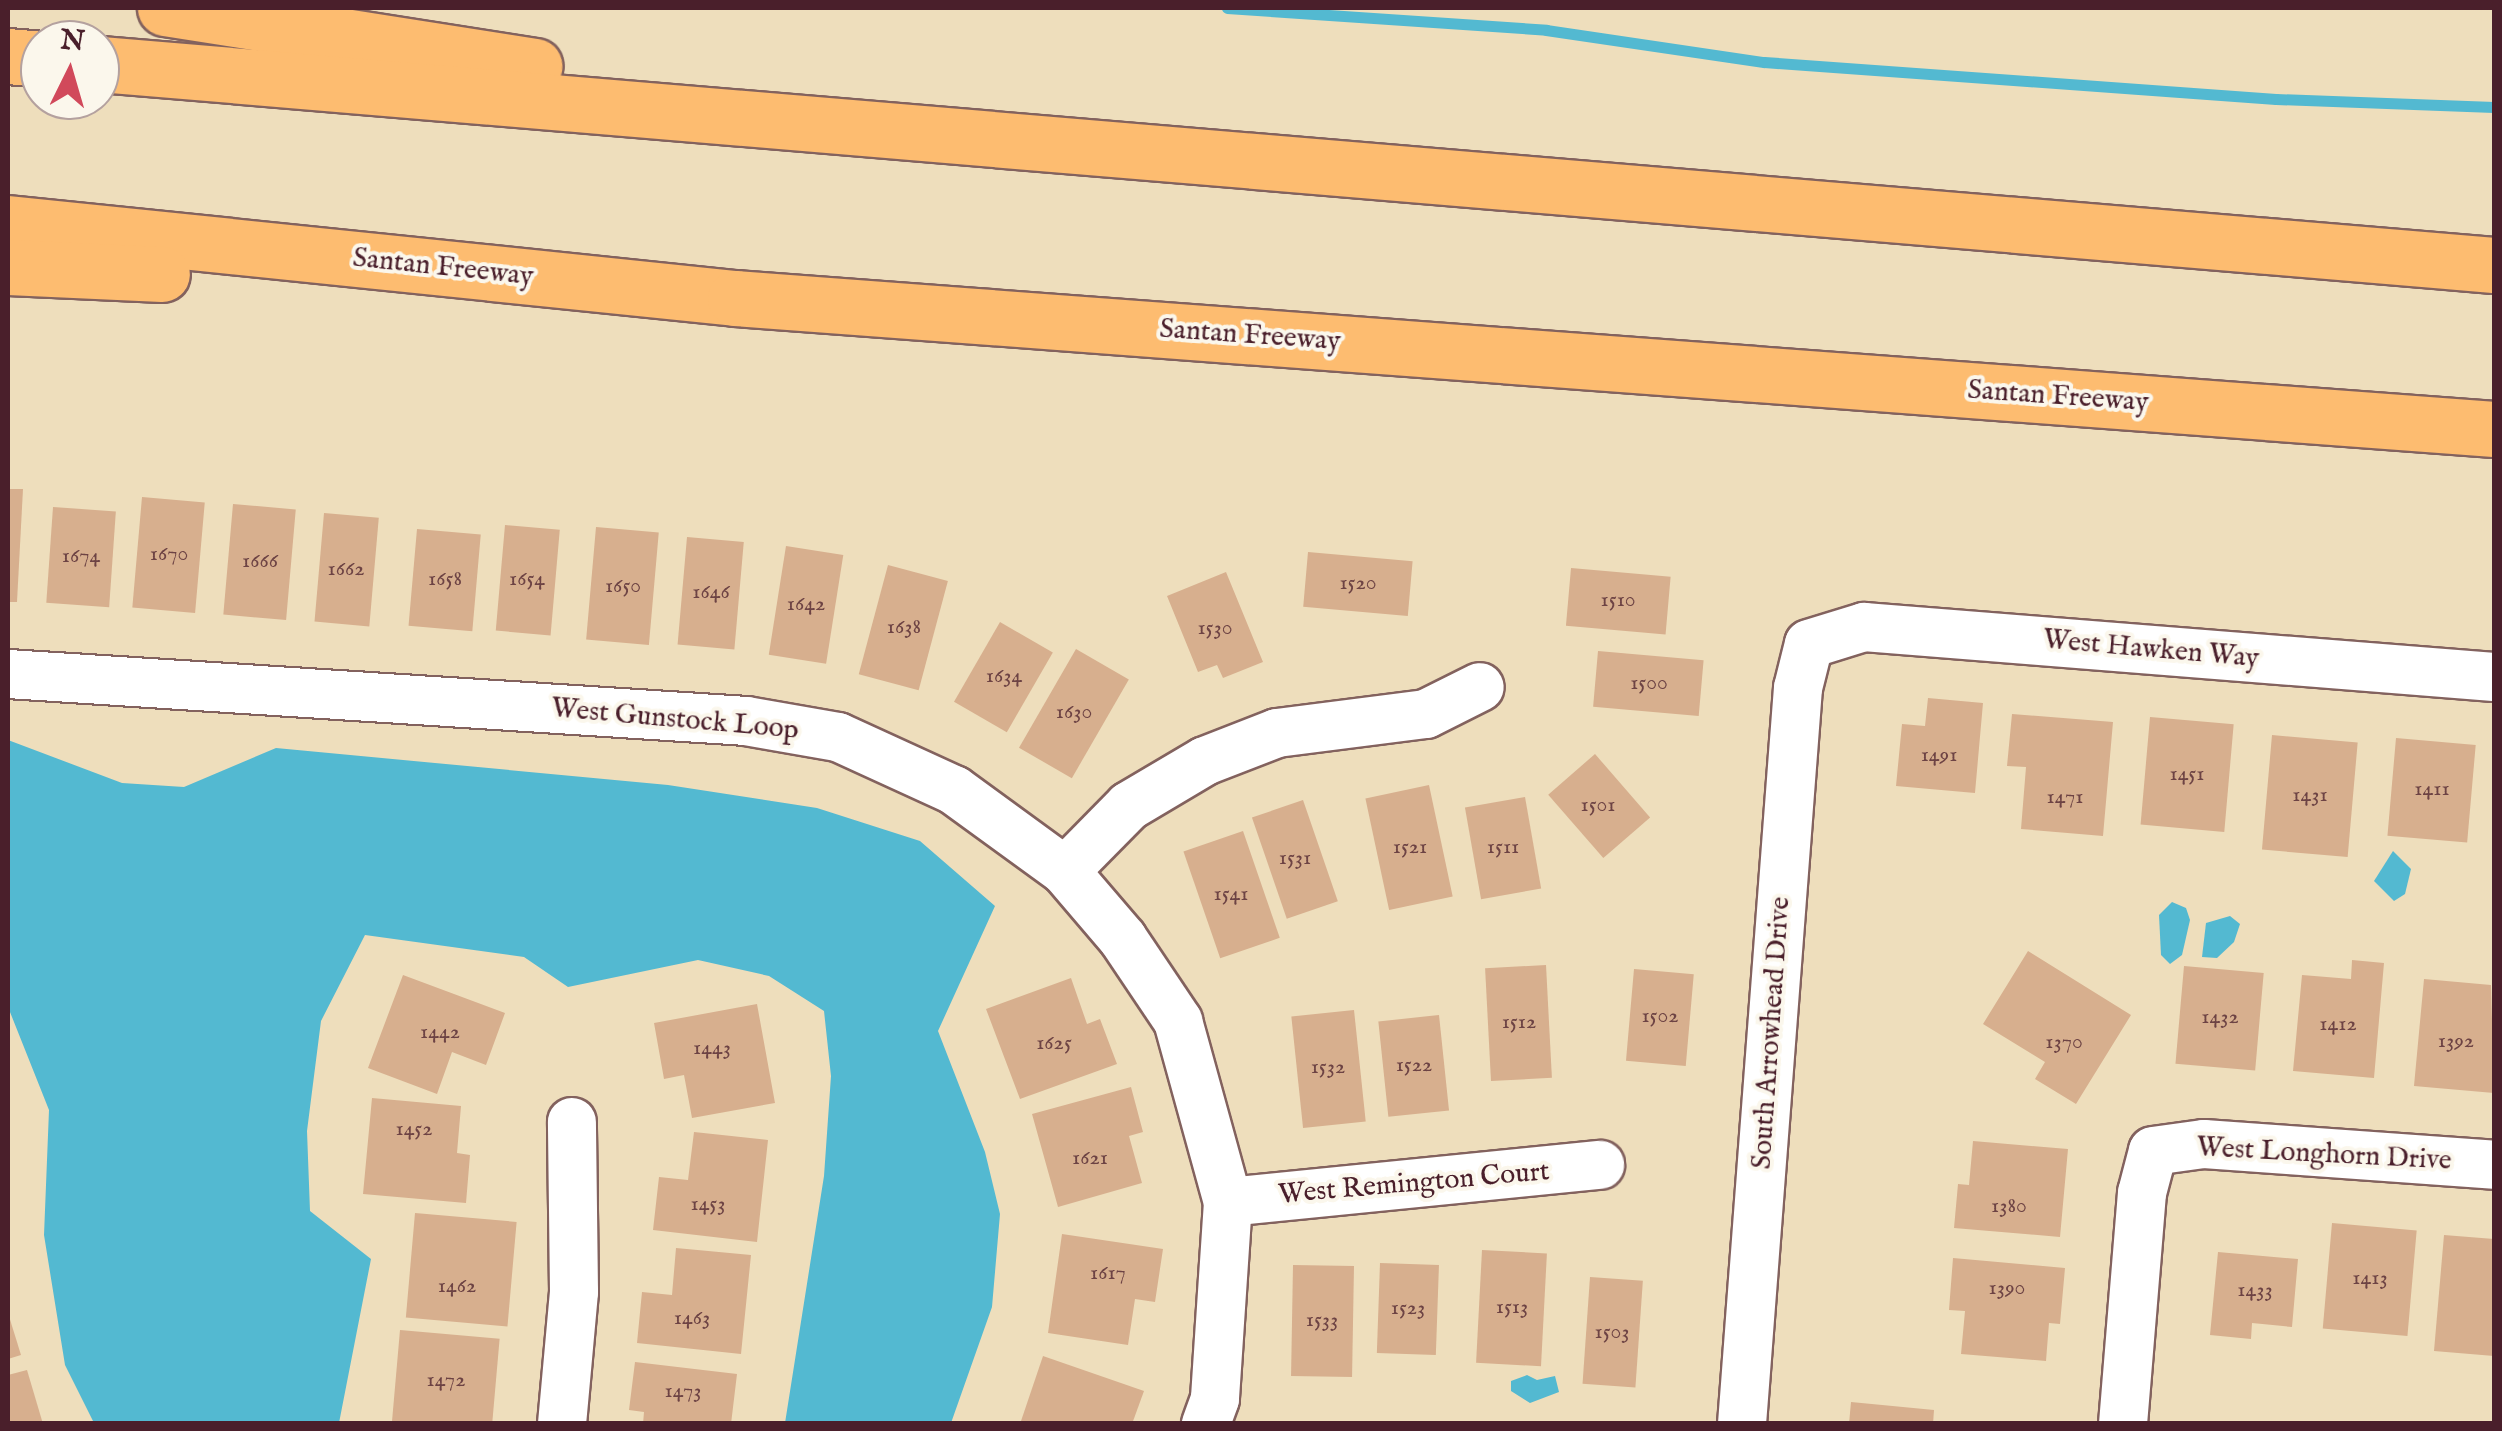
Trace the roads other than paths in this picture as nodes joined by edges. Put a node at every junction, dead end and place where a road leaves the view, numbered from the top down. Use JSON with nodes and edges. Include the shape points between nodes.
{"nodes":[{"id":1,"x":165,"y":8,"type":"edge"},
{"id":2,"x":120,"y":66,"type":"edge"},
{"id":3,"x":912,"y":128,"type":"junction"},
{"id":4,"x":8,"y":223,"type":"edge"},
{"id":5,"x":2494,"y":265,"type":"edge"},
{"id":6,"x":8,"y":267,"type":"edge"},
{"id":7,"x":735,"y":298,"type":"junction"},
{"id":8,"x":2494,"y":428,"type":"edge"},
{"id":9,"x":1809,"y":644,"type":"joint"},
{"id":10,"x":8,"y":674,"type":"edge"},
{"id":11,"x":2494,"y":677,"type":"edge"},
{"id":12,"x":1480,"y":687,"type":"dead end"},
{"id":13,"x":1065,"y":871,"type":"junction"},
{"id":14,"x":572,"y":1122,"type":"dead end"},
{"id":15,"x":1600,"y":1165,"type":"dead end"},
{"id":16,"x":2494,"y":1165,"type":"edge"},
{"id":17,"x":1228,"y":1202,"type":"junction"},
{"id":18,"x":562,"y":1424,"type":"edge"},
{"id":19,"x":1206,"y":1424,"type":"edge"},
{"id":20,"x":1742,"y":1424,"type":"edge"},
{"id":21,"x":2123,"y":1424,"type":"edge"}],
"edges":[{"from":1,"to":3,"type":"highway"},
{"from":2,"to":3,"type":"highway"},
{"from":3,"to":5,"type":"highway"},
{"from":4,"to":7,"type":"highway","name":"Santan Freeway"},
{"from":6,"to":7,"type":"highway"},
{"from":7,"to":8,"type":"highway","name":"Santan Freeway"},
{"from":9,"to":11,"type":"street","name":"West Hawken Way","via":[[1864,627]]},
{"from":9,"to":20,"type":"street","name":"South Arrowhead Drive","via":[[1798,688]]},
{"from":10,"to":13,"type":"street","name":"West Gunstock Loop","via":[[746,721],[838,737],[954,790]]},
{"from":12,"to":13,"type":"street","via":[[1426,714],[1277,733],[1205,761],[1129,806]]},
{"from":13,"to":17,"type":"street","name":"West Gunstock Loop","via":[[1123,938],[1178,1022]]},
{"from":14,"to":18,"type":"street","via":[[574,1292]]},
{"from":15,"to":17,"type":"street","name":"West Remington Court"},
{"from":16,"to":21,"type":"street","name":"West Longhorn Drive","via":[[2204,1144],[2153,1152],[2142,1193]]},
{"from":17,"to":19,"type":"street","name":"West Gunstock Loop","via":[[1215,1399]]}]}
